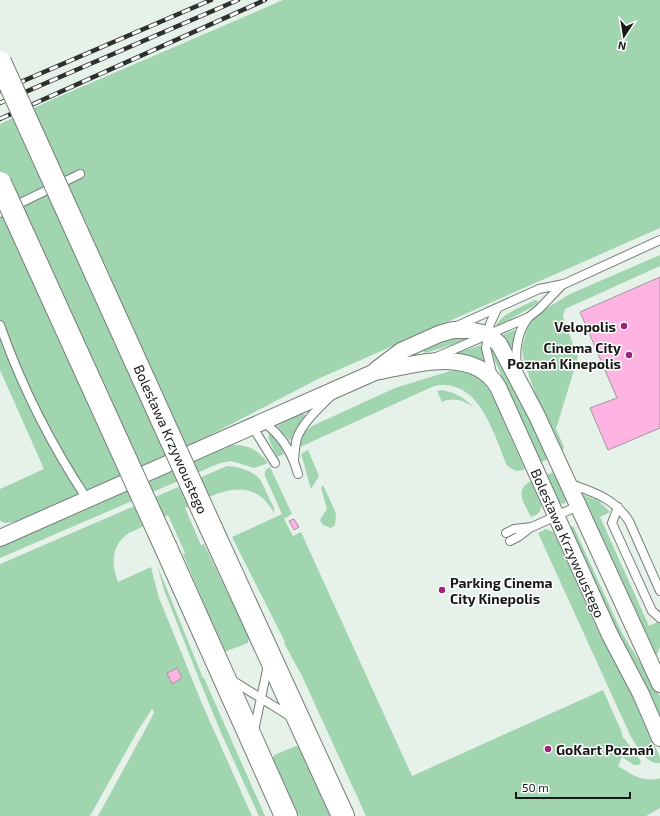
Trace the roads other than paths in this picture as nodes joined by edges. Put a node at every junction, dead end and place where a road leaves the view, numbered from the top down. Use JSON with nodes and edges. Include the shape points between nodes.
{"nodes":[{"id":1,"x":0,"y":62,"type":"edge"},
{"id":2,"x":80,"y":174,"type":"dead end"},
{"id":3,"x":0,"y":183,"type":"edge"},
{"id":4,"x":0,"y":213,"type":"edge"},
{"id":5,"x":660,"y":240,"type":"edge"},
{"id":6,"x":564,"y":284,"type":"junction"},
{"id":7,"x":497,"y":309,"type":"junction"},
{"id":8,"x":529,"y":317,"type":"junction"},
{"id":9,"x":0,"y":325,"type":"edge"},
{"id":10,"x":439,"y":334,"type":"junction"},
{"id":11,"x":488,"y":334,"type":"junction"},
{"id":12,"x":421,"y":363,"type":"junction"},
{"id":13,"x":375,"y":372,"type":"junction"},
{"id":14,"x":494,"y":381,"type":"junction"},
{"id":15,"x":521,"y":385,"type":"junction"},
{"id":16,"x":340,"y":387,"type":"junction"},
{"id":17,"x":257,"y":423,"type":"junction"},
{"id":18,"x":294,"y":460,"type":"junction"},
{"id":19,"x":274,"y":463,"type":"dead end"},
{"id":20,"x":298,"y":474,"type":"dead end"},
{"id":21,"x":568,"y":483,"type":"junction"},
{"id":22,"x":87,"y":499,"type":"junction"},
{"id":23,"x":578,"y":506,"type":"junction"},
{"id":24,"x":618,"y":507,"type":"junction"},
{"id":25,"x":555,"y":516,"type":"junction"},
{"id":26,"x":532,"y":527,"type":"junction"},
{"id":27,"x":506,"y":533,"type":"dead end"},
{"id":28,"x":0,"y":538,"type":"edge"},
{"id":29,"x":510,"y":541,"type":"dead end"},
{"id":30,"x":660,"y":591,"type":"edge"},
{"id":31,"x":660,"y":618,"type":"edge"},
{"id":32,"x":270,"y":656,"type":"junction"},
{"id":33,"x":222,"y":674,"type":"junction"},
{"id":34,"x":657,"y":675,"type":"edge"},
{"id":35,"x":262,"y":698,"type":"junction"},
{"id":36,"x":300,"y":723,"type":"junction"},
{"id":37,"x":660,"y":738,"type":"edge"},
{"id":38,"x":252,"y":741,"type":"junction"},
{"id":39,"x":333,"y":795,"type":"junction"},
{"id":40,"x":285,"y":814,"type":"edge"},
{"id":41,"x":343,"y":816,"type":"edge"},
{"id":42,"x":348,"y":816,"type":"edge"}],
"edges":[{"from":1,"to":32,"type":"main road","name":"Bolesława Krzywoustego","bridge":true},
{"from":2,"to":4,"type":"lane"},
{"from":3,"to":33,"type":"main road","bridge":true},
{"from":5,"to":6,"type":"lane"},
{"from":6,"to":7,"type":"lane","via":[[539,289]]},
{"from":6,"to":8,"type":"lane"},
{"from":7,"to":10,"type":"lane"},
{"from":7,"to":11,"type":"lane"},
{"from":8,"to":11,"type":"lane"},
{"from":8,"to":15,"type":"lane","via":[[521,327],[517,350],[517,369]]},
{"from":9,"to":22,"type":"lane","via":[[34,410]]},
{"from":10,"to":11,"type":"street","via":[[462,330]]},
{"from":10,"to":13,"type":"street","via":[[401,351]]},
{"from":11,"to":12,"type":"lane"},
{"from":11,"to":14,"type":"lane","via":[[486,348]]},
{"from":11,"to":15,"type":"street","name":"Bolesława Krzywoustego","via":[[499,344]]},
{"from":12,"to":13,"type":"street","name":"Bolesława Krzywoustego"},
{"from":12,"to":14,"type":"street","name":"Bolesława Krzywoustego","via":[[462,363],[481,369]]},
{"from":13,"to":16,"type":"street"},
{"from":14,"to":25,"type":"street","name":"Bolesława Krzywoustego"},
{"from":15,"to":21,"type":"street","name":"Bolesława Krzywoustego"},
{"from":16,"to":17,"type":"street"},
{"from":16,"to":18,"type":"lane","via":[[302,429],[295,445]]},
{"from":17,"to":18,"type":"lane","via":[[282,437]]},
{"from":17,"to":19,"type":"lane"},
{"from":17,"to":22,"type":"street"},
{"from":18,"to":20,"type":"lane"},
{"from":21,"to":23,"type":"street","name":"Bolesława Krzywoustego"},
{"from":21,"to":24,"type":"lane","via":[[600,495]]},
{"from":22,"to":28,"type":"street"},
{"from":23,"to":25,"type":"lane"},
{"from":23,"to":34,"type":"street","name":"Bolesława Krzywoustego"},
{"from":24,"to":30,"type":"lane","via":[[629,521]]},
{"from":24,"to":31,"type":"lane","via":[[612,522],[652,611]]},
{"from":25,"to":26,"type":"lane"},
{"from":25,"to":37,"type":"street","name":"Bolesława Krzywoustego"},
{"from":26,"to":27,"type":"lane","via":[[514,529]]},
{"from":26,"to":29,"type":"lane"},
{"from":32,"to":35,"type":"lane"},
{"from":32,"to":36,"type":"main road","name":"Bolesława Krzywoustego"},
{"from":33,"to":35,"type":"lane"},
{"from":33,"to":38,"type":"main road"},
{"from":35,"to":36,"type":"lane"},
{"from":35,"to":38,"type":"lane"},
{"from":36,"to":39,"type":"main road","name":"Bolesława Krzywoustego"},
{"from":38,"to":40,"type":"main road"},
{"from":39,"to":41,"type":"main road","name":"Bolesława Krzywoustego"},
{"from":39,"to":42,"type":"main road"}]}
